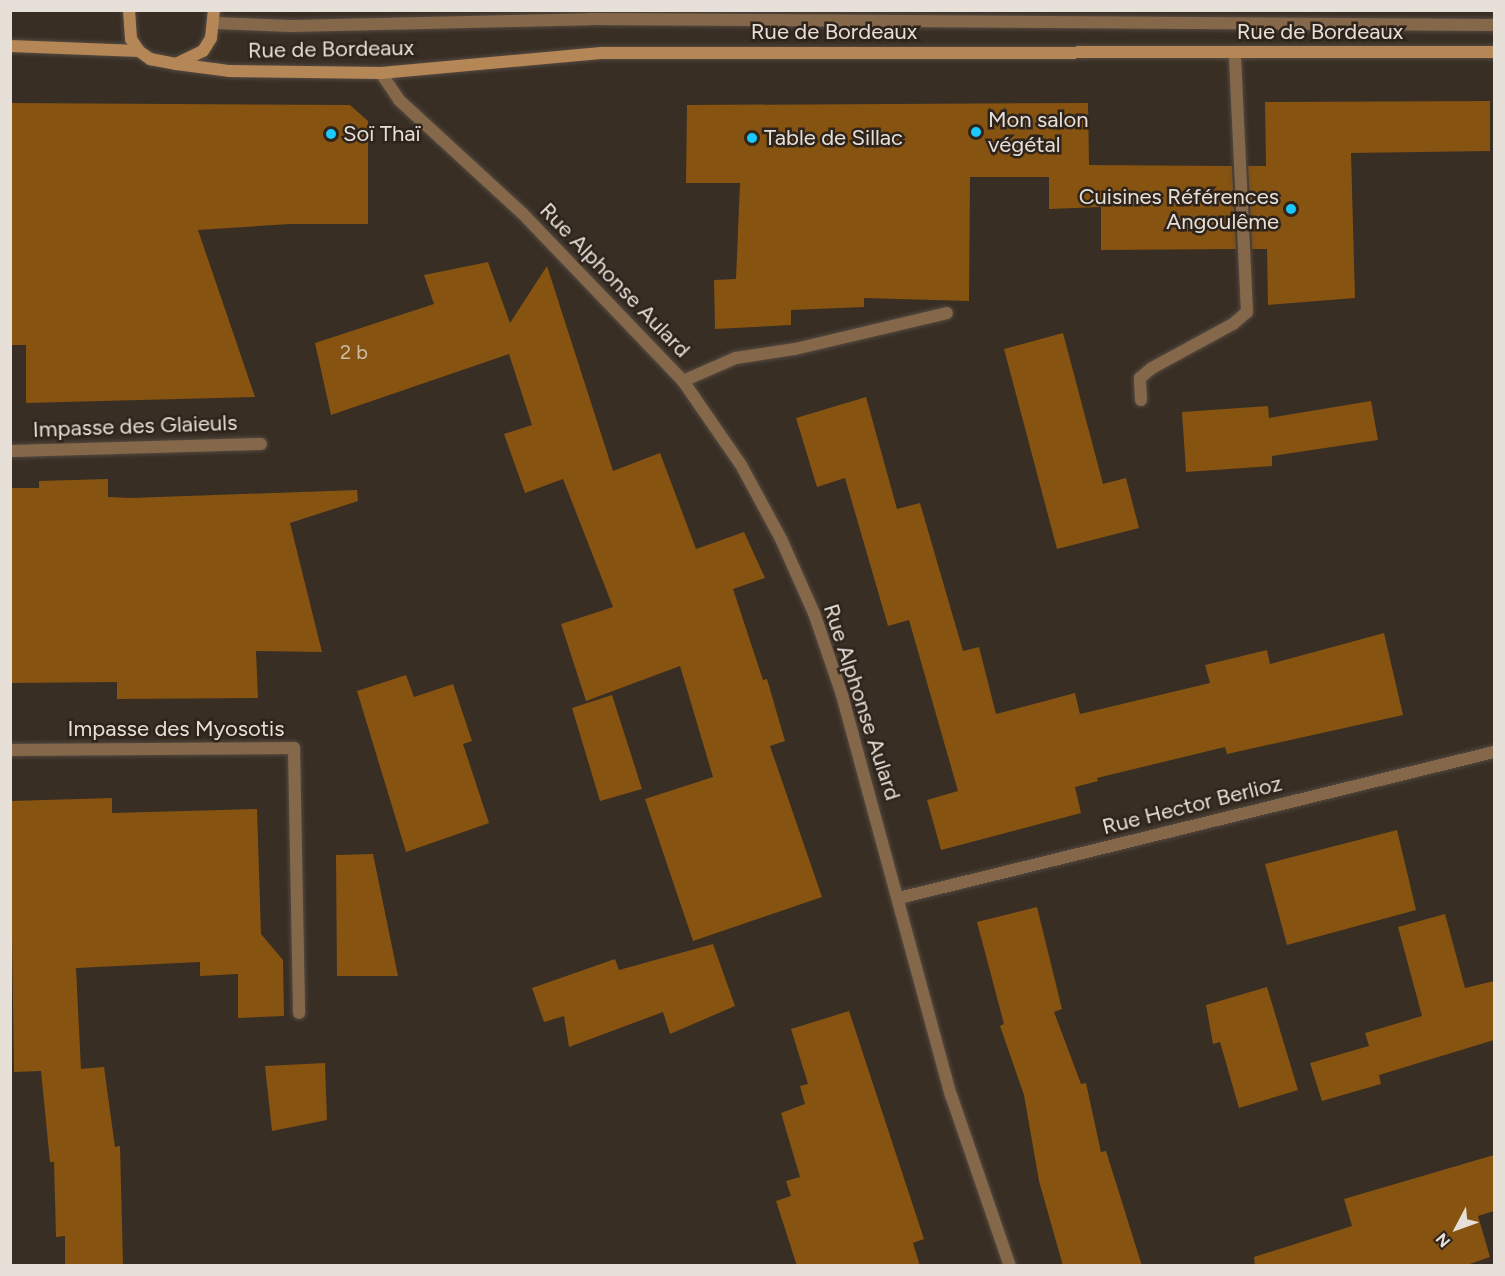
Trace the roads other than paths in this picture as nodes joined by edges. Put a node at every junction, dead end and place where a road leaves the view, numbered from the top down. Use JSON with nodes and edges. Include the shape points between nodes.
{"nodes":[{"id":1,"x":129,"y":10,"type":"edge"},
{"id":2,"x":1227,"y":10,"type":"edge"},
{"id":3,"x":214,"y":17,"type":"edge"},
{"id":4,"x":1203,"y":21,"type":"junction"},
{"id":5,"x":1494,"y":25,"type":"edge"},
{"id":6,"x":10,"y":46,"type":"edge"},
{"id":7,"x":139,"y":51,"type":"junction"},
{"id":8,"x":1494,"y":52,"type":"edge"},
{"id":9,"x":1235,"y":53,"type":"junction"},
{"id":10,"x":176,"y":64,"type":"junction"},
{"id":11,"x":381,"y":73,"type":"junction"},
{"id":12,"x":947,"y":313,"type":"dead end"},
{"id":13,"x":683,"y":381,"type":"junction"},
{"id":14,"x":1140,"y":400,"type":"dead end"},
{"id":15,"x":261,"y":444,"type":"dead end"},
{"id":16,"x":10,"y":451,"type":"edge"},
{"id":17,"x":10,"y":750,"type":"edge"},
{"id":18,"x":1494,"y":752,"type":"edge"},
{"id":19,"x":899,"y":898,"type":"junction"},
{"id":20,"x":299,"y":1013,"type":"dead end"},
{"id":21,"x":1010,"y":1266,"type":"edge"}],
"edges":[{"from":1,"to":7,"type":"main road","via":[[131,39]]},
{"from":2,"to":4,"type":"street"},
{"from":3,"to":4,"type":"street","via":[[291,26],[590,19]]},
{"from":3,"to":10,"type":"main road","via":[[203,51]]},
{"from":4,"to":5,"type":"street"},
{"from":6,"to":7,"type":"main road"},
{"from":7,"to":10,"type":"main road","name":"Rue de Bordeaux","via":[[150,59]]},
{"from":8,"to":9,"type":"main road","name":"Rue de Bordeaux"},
{"from":9,"to":11,"type":"main road","name":"Rue de Bordeaux","via":[[601,53]]},
{"from":9,"to":14,"type":"street","via":[[1247,312],[1233,324],[1152,368],[1140,378]]},
{"from":10,"to":11,"type":"main road","name":"Rue de Bordeaux","via":[[229,71]]},
{"from":11,"to":13,"type":"street","name":"Rue Alphonse Aulard","via":[[399,100],[522,213]]},
{"from":12,"to":13,"type":"street","via":[[795,349],[736,358]]},
{"from":13,"to":19,"type":"street","name":"Rue Alphonse Aulard","via":[[741,465],[781,539],[814,613],[842,694]]},
{"from":15,"to":16,"type":"street","name":"Impasse des Glaieuls"},
{"from":17,"to":20,"type":"street","name":"Impasse des Myosotis","via":[[294,748]]},
{"from":18,"to":19,"type":"street","name":"Rue Hector Berlioz"},
{"from":19,"to":21,"type":"street","name":"Rue Alphonse Aulard","via":[[951,1095]]}]}
